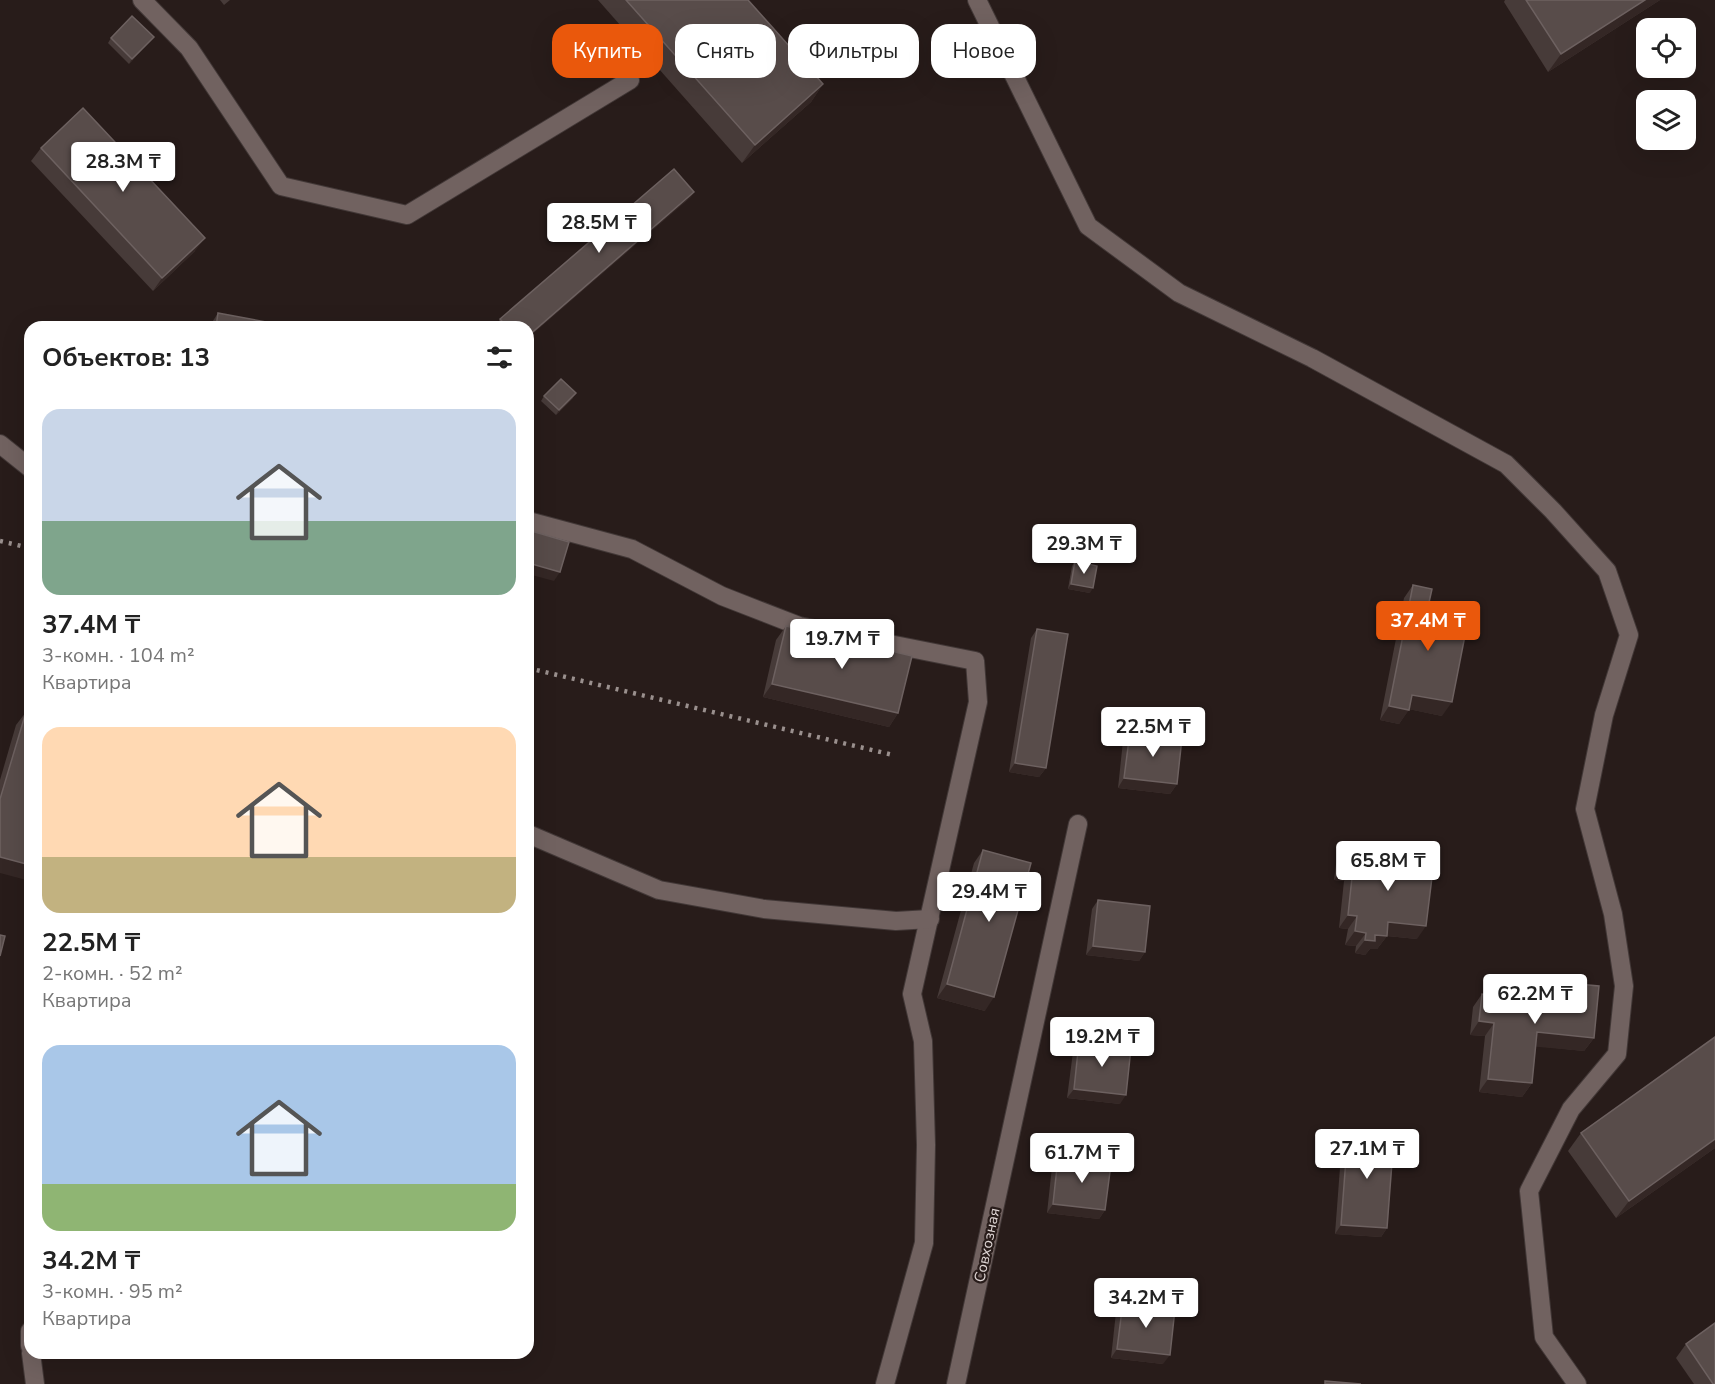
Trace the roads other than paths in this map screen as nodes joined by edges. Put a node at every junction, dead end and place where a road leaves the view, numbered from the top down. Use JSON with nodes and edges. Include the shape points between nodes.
{"nodes":[{"id":1,"x":142,"y":0,"type":"edge"},
{"id":2,"x":977,"y":0,"type":"edge"},
{"id":3,"x":630,"y":80,"type":"dead end"},
{"id":4,"x":0,"y":444,"type":"edge"},
{"id":5,"x":24,"y":463,"type":"edge"},
{"id":6,"x":534,"y":523,"type":"edge"},
{"id":7,"x":1078,"y":824,"type":"dead end"},
{"id":8,"x":534,"y":837,"type":"edge"},
{"id":9,"x":930,"y":919,"type":"junction"},
{"id":10,"x":32,"y":1359,"type":"edge"},
{"id":11,"x":35,"y":1384,"type":"edge"},
{"id":12,"x":885,"y":1384,"type":"edge"},
{"id":13,"x":957,"y":1384,"type":"edge"},
{"id":14,"x":1577,"y":1384,"type":"edge"}],
"edges":[{"from":1,"to":3,"type":"lane","via":[[189,48],[280,186],[407,215]]},
{"from":2,"to":14,"type":"lane","via":[[1088,226],[1179,293],[1312,358],[1506,464],[1607,572],[1629,635],[1604,715],[1585,809],[1613,914],[1624,986],[1617,1054],[1571,1109],[1529,1191],[1544,1338]]},
{"from":4,"to":5,"type":"lane"},
{"from":6,"to":9,"type":"lane","via":[[632,549],[722,596],[799,626],[975,661],[978,702]]},
{"from":7,"to":13,"type":"lane","name":"Совхозная"},
{"from":8,"to":9,"type":"lane","via":[[659,890],[764,909],[896,921]]},
{"from":9,"to":12,"type":"lane","via":[[912,994],[923,1041],[924,1243]]},
{"from":10,"to":11,"type":"lane"}]}
